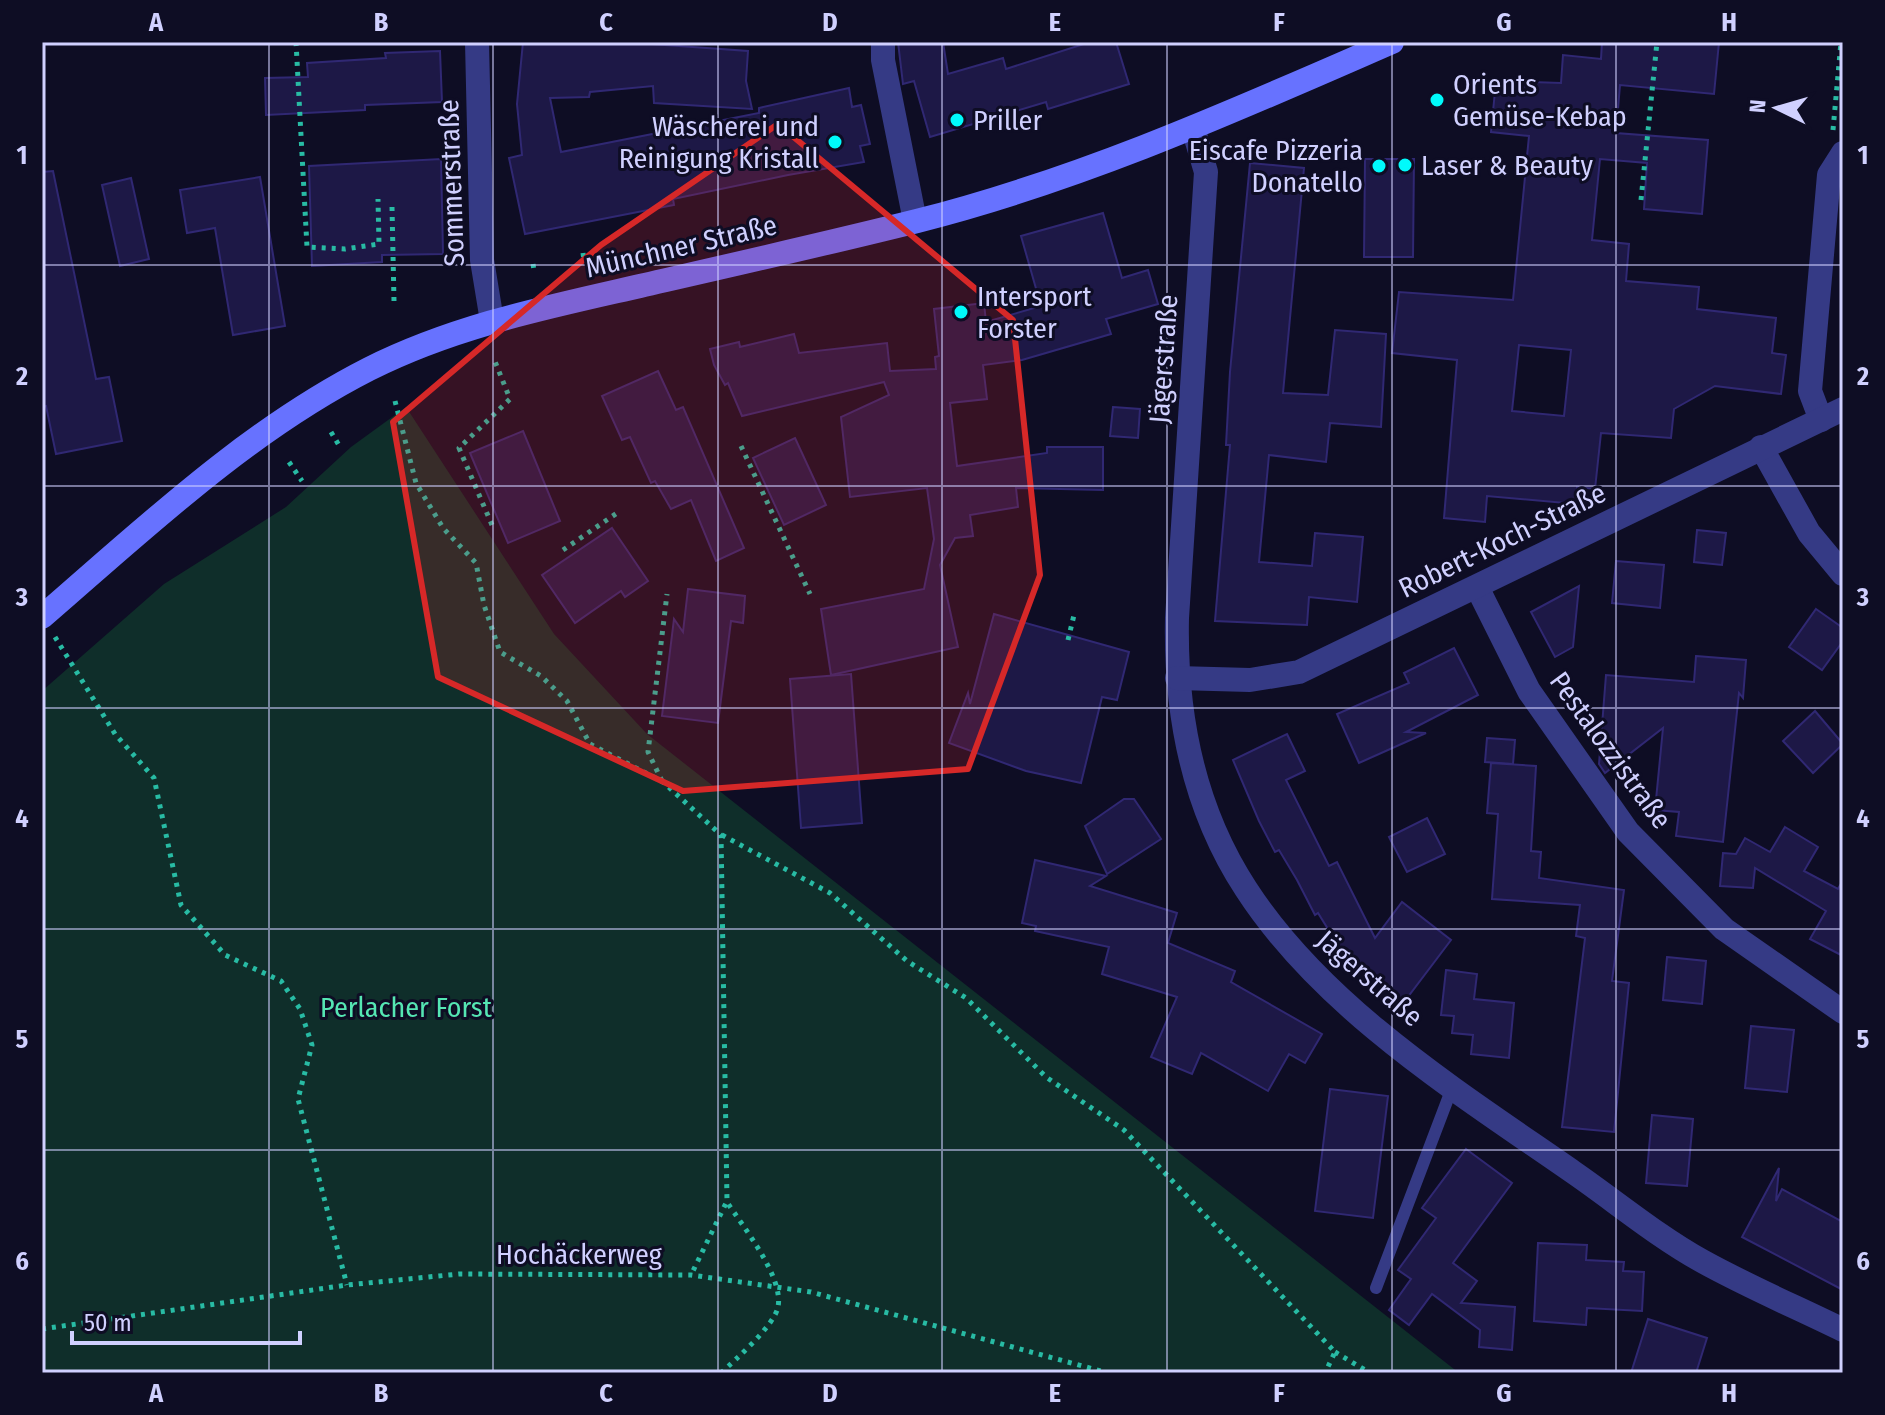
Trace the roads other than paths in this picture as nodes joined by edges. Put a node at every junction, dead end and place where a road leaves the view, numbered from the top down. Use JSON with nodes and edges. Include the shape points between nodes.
{"nodes":[{"id":1,"x":477,"y":42,"type":"edge"},
{"id":2,"x":883,"y":42,"type":"edge"},
{"id":3,"x":1392,"y":42,"type":"edge"},
{"id":4,"x":1193,"y":128,"type":"junction"},
{"id":5,"x":1843,"y":153,"type":"edge"},
{"id":6,"x":915,"y":221,"type":"junction"},
{"id":7,"x":492,"y":321,"type":"junction"},
{"id":8,"x":1832,"y":415,"type":"edge"},
{"id":9,"x":1761,"y":447,"type":"junction"},
{"id":10,"x":1843,"y":574,"type":"edge"},
{"id":11,"x":1477,"y":587,"type":"junction"},
{"id":12,"x":42,"y":616,"type":"edge"},
{"id":13,"x":1177,"y":678,"type":"junction"},
{"id":14,"x":1843,"y":1012,"type":"edge"},
{"id":15,"x":1452,"y":1088,"type":"junction"},
{"id":16,"x":1376,"y":1288,"type":"dead end"},
{"id":17,"x":1843,"y":1330,"type":"edge"}],
"edges":[{"from":1,"to":7,"type":"street","name":"Sommerstraße","via":[[482,260]]},
{"from":2,"to":6,"type":"street"},
{"from":3,"to":4,"type":"main road","name":"Münchner Straße"},
{"from":4,"to":6,"type":"main road","name":"Münchner Straße","via":[[1058,180]]},
{"from":4,"to":13,"type":"street","name":"Jägerstraße","via":[[1206,172]]},
{"from":5,"to":8,"type":"street","via":[[1829,175],[1810,391]]},
{"from":6,"to":7,"type":"main road","name":"Münchner Straße"},
{"from":7,"to":12,"type":"main road","name":"Münchner Straße","via":[[373,367],[295,412],[209,474]]},
{"from":8,"to":9,"type":"street","name":"Robert-Koch-Straße"},
{"from":9,"to":10,"type":"street","via":[[1809,533]]},
{"from":9,"to":11,"type":"street","name":"Robert-Koch-Straße"},
{"from":11,"to":13,"type":"street","name":"Robert-Koch-Straße","via":[[1299,672],[1250,680]]},
{"from":11,"to":14,"type":"street","name":"Pestalozzistraße","via":[[1529,691],[1628,832],[1724,929]]},
{"from":13,"to":15,"type":"street","name":"Jägerstraße","via":[[1188,751],[1205,808],[1245,887],[1322,982]]},
{"from":15,"to":16,"type":"lane"},
{"from":15,"to":17,"type":"street","name":"Jägerstraße","via":[[1700,1260]]}]}
